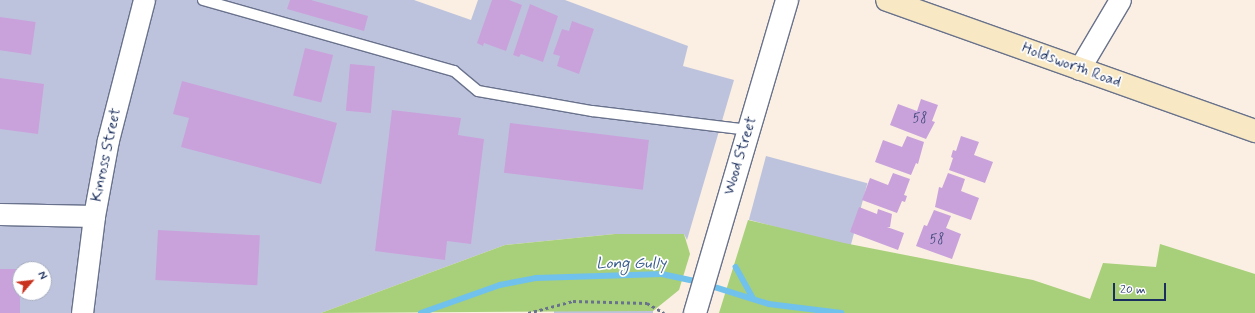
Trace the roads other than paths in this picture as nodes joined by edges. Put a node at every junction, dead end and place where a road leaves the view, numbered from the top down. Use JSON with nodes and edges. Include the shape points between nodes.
{"nodes":[{"id":1,"x":144,"y":0,"type":"edge"},
{"id":2,"x":203,"y":0,"type":"edge"},
{"id":3,"x":788,"y":0,"type":"edge"},
{"id":4,"x":888,"y":0,"type":"edge"},
{"id":5,"x":1120,"y":0,"type":"edge"},
{"id":6,"x":1079,"y":69,"type":"junction"},
{"id":7,"x":749,"y":130,"type":"junction"},
{"id":8,"x":1255,"y":131,"type":"edge"},
{"id":9,"x":0,"y":214,"type":"edge"},
{"id":10,"x":94,"y":216,"type":"junction"},
{"id":11,"x":698,"y":304,"type":"edge"},
{"id":12,"x":82,"y":313,"type":"edge"}],
"edges":[{"from":1,"to":10,"type":"street","name":"Kinross Street","via":[[108,140]]},
{"from":2,"to":7,"type":"lane","via":[[454,71],[478,91],[592,111]]},
{"from":3,"to":7,"type":"street","name":"Wood Street"},
{"from":4,"to":6,"type":"main road","name":"Holdsworth Road"},
{"from":5,"to":6,"type":"street"},
{"from":6,"to":8,"type":"main road","name":"Holdsworth Road"},
{"from":7,"to":11,"type":"street","name":"Wood Street"},
{"from":9,"to":10,"type":"street"},
{"from":10,"to":12,"type":"street","name":"Kinross Street"}]}
